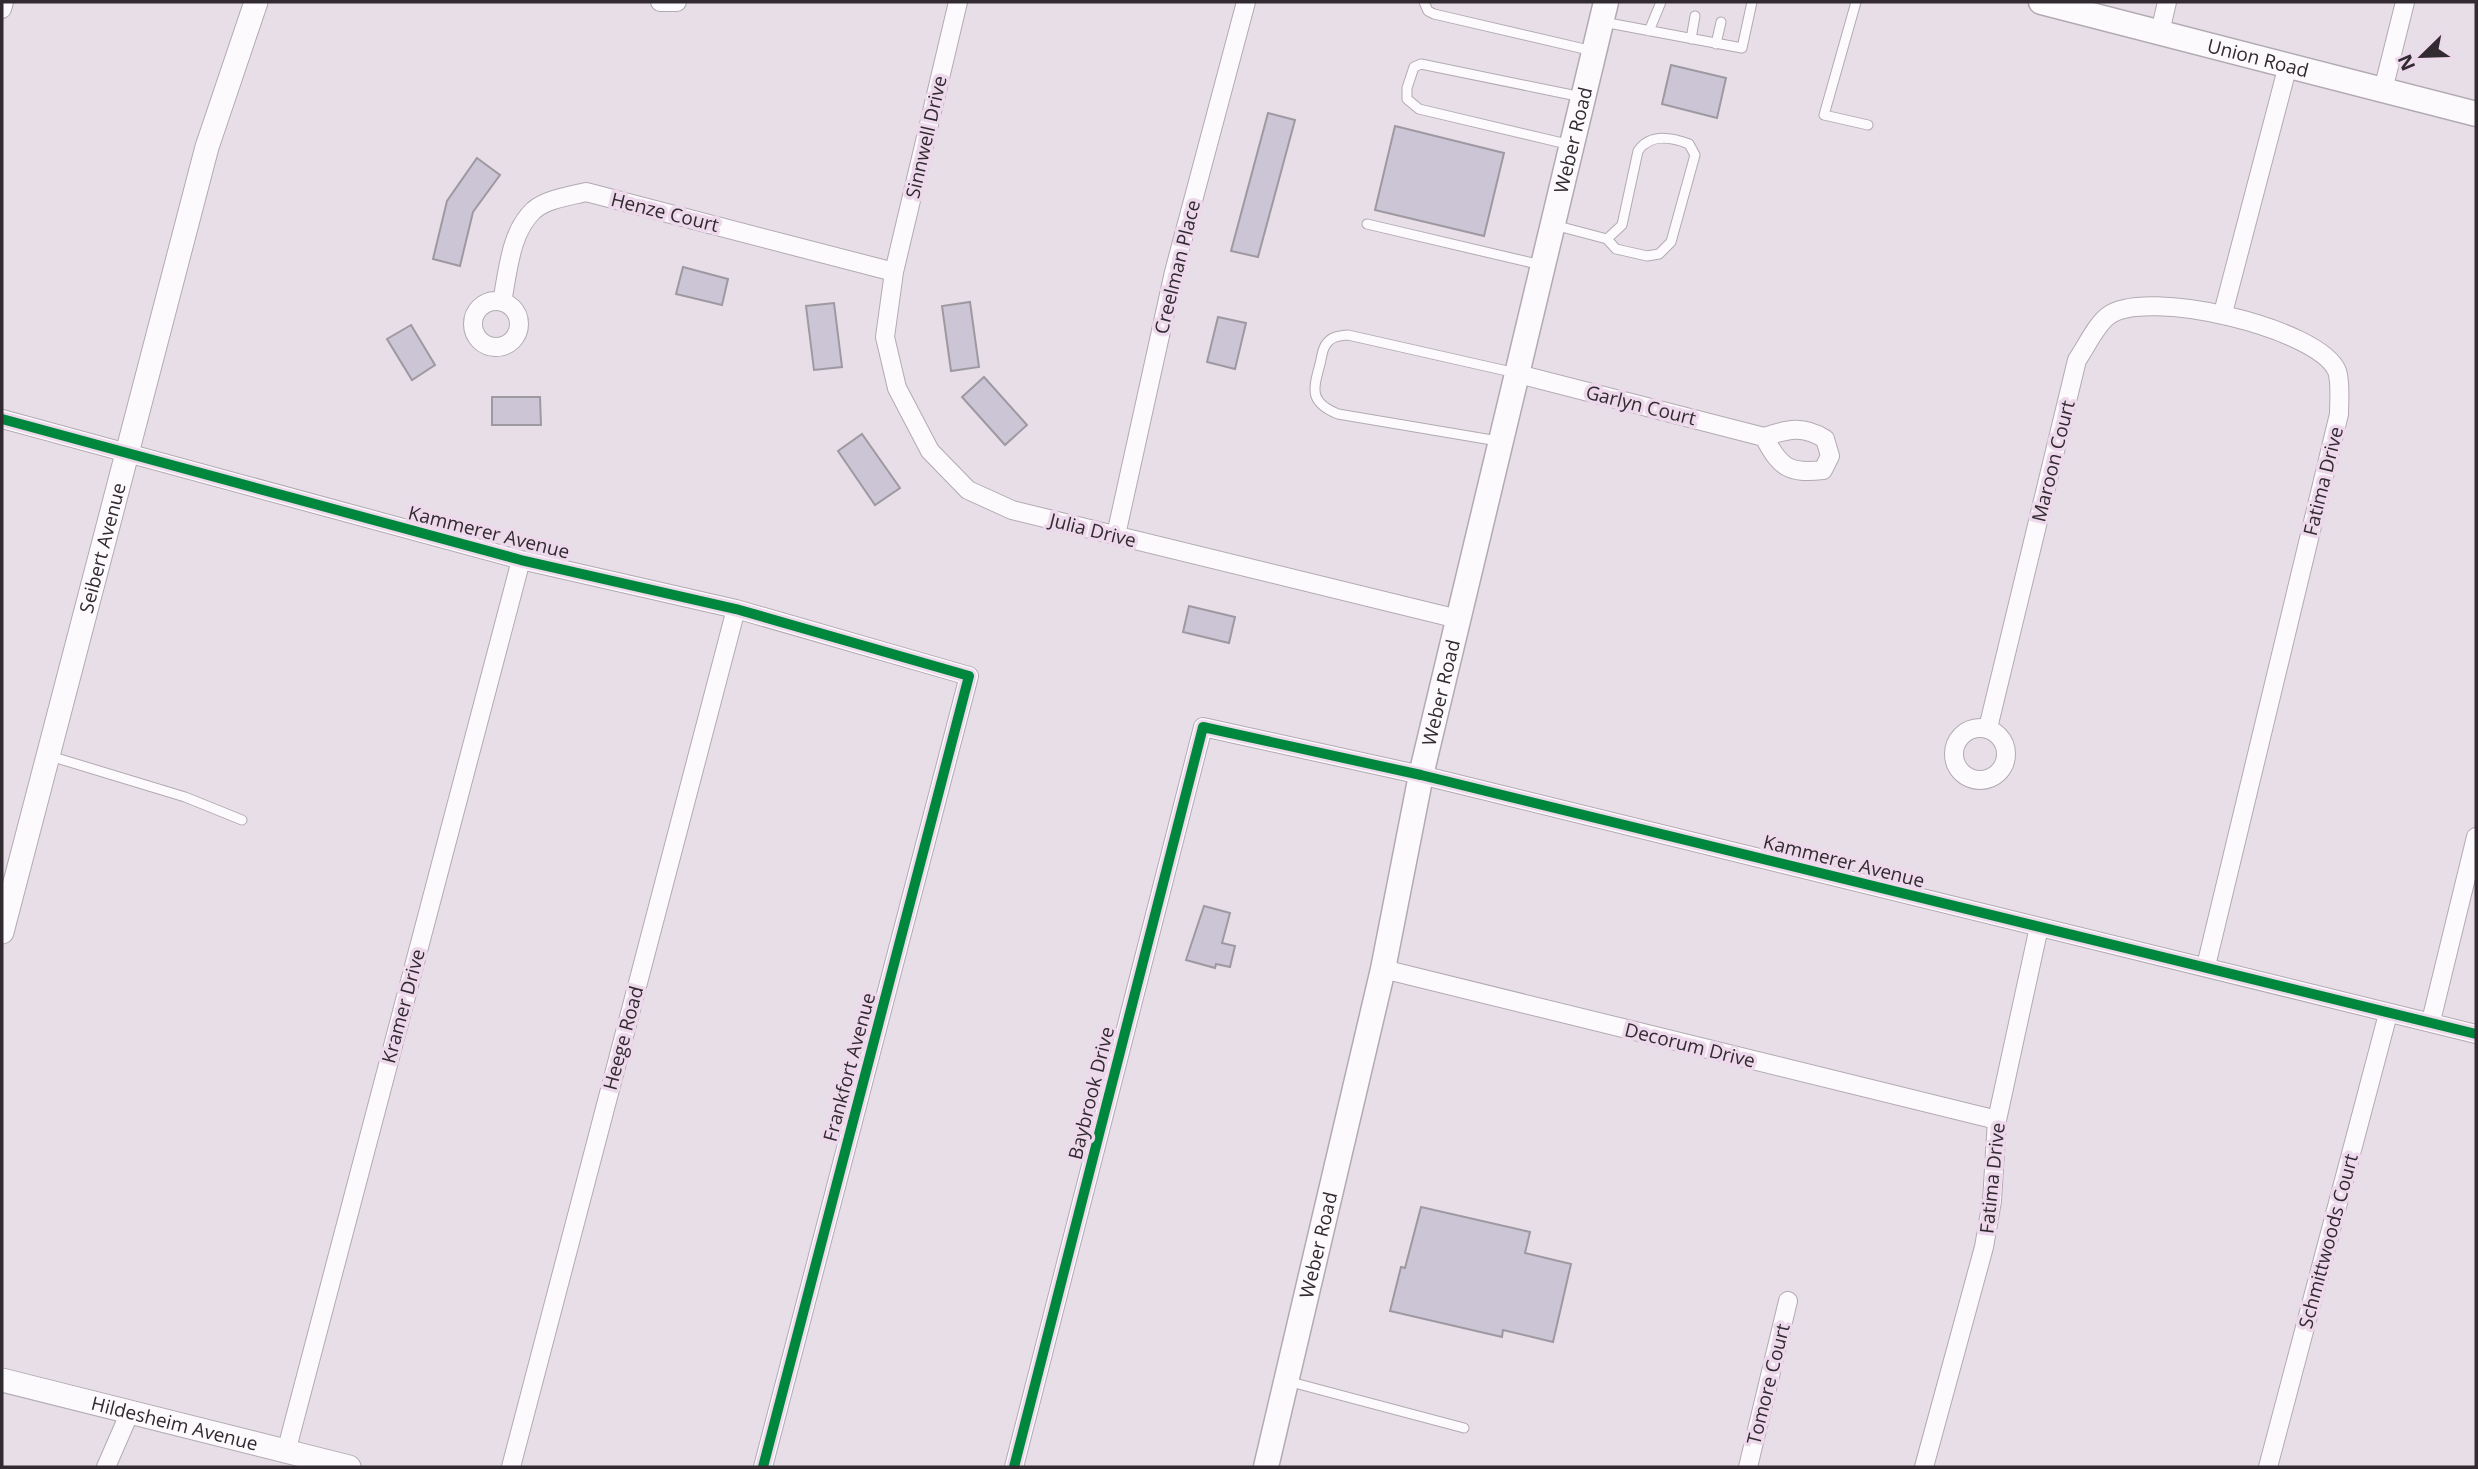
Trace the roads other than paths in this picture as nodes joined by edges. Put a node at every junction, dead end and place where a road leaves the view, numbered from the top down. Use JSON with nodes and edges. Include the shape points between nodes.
{"nodes":[{"id":1,"x":4,"y":2,"type":"edge"},
{"id":2,"x":256,"y":2,"type":"edge"},
{"id":3,"x":660,"y":2,"type":"edge"},
{"id":4,"x":677,"y":2,"type":"edge"},
{"id":5,"x":958,"y":2,"type":"edge"},
{"id":6,"x":1246,"y":2,"type":"edge"},
{"id":7,"x":1424,"y":2,"type":"edge"},
{"id":8,"x":1661,"y":2,"type":"edge"},
{"id":9,"x":1752,"y":2,"type":"edge"},
{"id":10,"x":1856,"y":2,"type":"edge"},
{"id":11,"x":2041,"y":2,"type":"edge"},
{"id":12,"x":2167,"y":2,"type":"edge"},
{"id":13,"x":2405,"y":2,"type":"edge"},
{"id":14,"x":2,"y":9,"type":"edge"},
{"id":15,"x":1607,"y":10,"type":"edge"},
{"id":16,"x":1695,"y":16,"type":"dead end"},
{"id":17,"x":1721,"y":22,"type":"dead end"},
{"id":18,"x":1649,"y":31,"type":"junction"},
{"id":19,"x":2160,"y":32,"type":"junction"},
{"id":20,"x":1691,"y":39,"type":"junction"},
{"id":21,"x":1716,"y":44,"type":"junction"},
{"id":22,"x":1595,"y":51,"type":"junction"},
{"id":23,"x":2288,"y":65,"type":"junction"},
{"id":24,"x":2383,"y":90,"type":"junction"},
{"id":25,"x":1584,"y":97,"type":"junction"},
{"id":26,"x":2476,"y":114,"type":"edge"},
{"id":27,"x":1868,"y":124,"type":"dead end"},
{"id":28,"x":1572,"y":145,"type":"junction"},
{"id":29,"x":1367,"y":224,"type":"dead end"},
{"id":30,"x":1552,"y":225,"type":"junction"},
{"id":31,"x":1607,"y":239,"type":"junction"},
{"id":32,"x":1543,"y":265,"type":"junction"},
{"id":33,"x":894,"y":272,"type":"junction"},
{"id":34,"x":502,"y":302,"type":"dead end"},
{"id":35,"x":2223,"y":313,"type":"junction"},
{"id":36,"x":1518,"y":374,"type":"junction"},
{"id":37,"x":2,"y":419,"type":"edge"},
{"id":38,"x":1764,"y":437,"type":"dead end"},
{"id":39,"x":1501,"y":442,"type":"junction"},
{"id":40,"x":127,"y":453,"type":"junction"},
{"id":41,"x":1116,"y":535,"type":"junction"},
{"id":42,"x":521,"y":560,"type":"junction"},
{"id":43,"x":736,"y":609,"type":"junction"},
{"id":44,"x":1458,"y":619,"type":"junction"},
{"id":45,"x":969,"y":676,"type":"joint"},
{"id":46,"x":1203,"y":727,"type":"joint"},
{"id":47,"x":1988,"y":728,"type":"dead end"},
{"id":48,"x":48,"y":756,"type":"junction"},
{"id":49,"x":1421,"y":775,"type":"junction"},
{"id":50,"x":242,"y":820,"type":"dead end"},
{"id":51,"x":2476,"y":836,"type":"edge"},
{"id":52,"x":2039,"y":927,"type":"junction"},
{"id":53,"x":2,"y":933,"type":"edge"},
{"id":54,"x":2206,"y":966,"type":"junction"},
{"id":55,"x":1383,"y":969,"type":"junction"},
{"id":56,"x":2388,"y":1014,"type":"junction"},
{"id":57,"x":2431,"y":1021,"type":"junction"},
{"id":58,"x":2476,"y":1034,"type":"edge"},
{"id":59,"x":1997,"y":1120,"type":"junction"},
{"id":60,"x":1788,"y":1301,"type":"dead end"},
{"id":61,"x":2,"y":1380,"type":"edge"},
{"id":62,"x":1287,"y":1381,"type":"junction"},
{"id":63,"x":130,"y":1412,"type":"junction"},
{"id":64,"x":1464,"y":1428,"type":"dead end"},
{"id":65,"x":286,"y":1452,"type":"junction"},
{"id":66,"x":106,"y":1467,"type":"edge"},
{"id":67,"x":349,"y":1467,"type":"edge"},
{"id":68,"x":511,"y":1467,"type":"edge"},
{"id":69,"x":763,"y":1467,"type":"edge"},
{"id":70,"x":1013,"y":1467,"type":"edge"},
{"id":71,"x":1266,"y":1467,"type":"edge"},
{"id":72,"x":1748,"y":1467,"type":"edge"},
{"id":73,"x":1924,"y":1467,"type":"edge"},
{"id":74,"x":2269,"y":1467,"type":"edge"}],
"edges":[{"from":1,"to":14,"type":"street"},
{"from":2,"to":40,"type":"street","name":"Seibert Avenue","via":[[217,109]]},
{"from":3,"to":4,"type":"street"},
{"from":5,"to":33,"type":"street","name":"Sinnwell Drive"},
{"from":6,"to":41,"type":"street","name":"Creelman Place","via":[[1174,272]]},
{"from":7,"to":22,"type":"lane","via":[[1434,14]]},
{"from":8,"to":18,"type":"lane"},
{"from":9,"to":21,"type":"lane","via":[[1742,48]]},
{"from":10,"to":27,"type":"lane","via":[[1824,115]]},
{"from":11,"to":19,"type":"main road","name":"Union Road"},
{"from":12,"to":19,"type":"street"},
{"from":13,"to":24,"type":"street"},
{"from":15,"to":18,"type":"lane"},
{"from":15,"to":22,"type":"main road","name":"Weber Road"},
{"from":16,"to":20,"type":"lane"},
{"from":17,"to":21,"type":"lane"},
{"from":18,"to":20,"type":"lane"},
{"from":19,"to":23,"type":"main road","name":"Union Road"},
{"from":20,"to":21,"type":"lane"},
{"from":22,"to":25,"type":"main road","name":"Weber Road"},
{"from":23,"to":24,"type":"main road","name":"Union Road"},
{"from":23,"to":35,"type":"street"},
{"from":24,"to":26,"type":"main road","name":"Union Road"},
{"from":25,"to":28,"type":"main road","name":"Weber Road"},
{"from":25,"to":28,"type":"lane","via":[[1422,64],[1414,67],[1407,88],[1407,99],[1419,109]]},
{"from":28,"to":30,"type":"main road","name":"Weber Road"},
{"from":29,"to":32,"type":"lane"},
{"from":30,"to":31,"type":"lane"},
{"from":30,"to":32,"type":"main road","name":"Weber Road"},
{"from":31,"to":31,"type":"lane","via":[[1616,249],[1647,256],[1666,249],[1695,155],[1689,144],[1659,138],[1643,143],[1622,225]]},
{"from":32,"to":36,"type":"main road","name":"Weber Road"},
{"from":33,"to":34,"type":"street","name":"Henze Court","via":[[586,192],[534,210],[515,240]]},
{"from":33,"to":41,"type":"street","name":"Julia Drive","via":[[885,337],[897,388],[930,451],[968,490],[1012,510]]},
{"from":35,"to":47,"type":"street","name":"Maroon Court","via":[[2143,304],[2108,316],[2077,360]]},
{"from":35,"to":54,"type":"street","name":"Fatima Drive","via":[[2323,354],[2337,371],[2339,414]]},
{"from":36,"to":38,"type":"street","name":"Garlyn Court"},
{"from":36,"to":39,"type":"main road","name":"Weber Road"},
{"from":36,"to":39,"type":"lane","via":[[1348,335],[1325,344],[1319,366],[1314,388],[1317,400],[1338,414]]},
{"from":37,"to":40,"type":"street","name":"Kammerer Avenue"},
{"from":39,"to":44,"type":"main road","name":"Weber Road"},
{"from":40,"to":42,"type":"street","name":"Kammerer Avenue"},
{"from":40,"to":48,"type":"street","name":"Seibert Avenue"},
{"from":41,"to":44,"type":"street","name":"Julia Drive"},
{"from":42,"to":43,"type":"street","name":"Kammerer Avenue"},
{"from":42,"to":65,"type":"street","name":"Kramer Drive"},
{"from":43,"to":45,"type":"street","name":"Kammerer Avenue"},
{"from":43,"to":68,"type":"street","name":"Heege Road"},
{"from":44,"to":49,"type":"main road","name":"Weber Road"},
{"from":45,"to":69,"type":"street","name":"Frankfort Avenue"},
{"from":46,"to":49,"type":"street","name":"Kammerer Avenue"},
{"from":46,"to":70,"type":"street","name":"Baybrook Drive"},
{"from":48,"to":50,"type":"lane","via":[[185,797]]},
{"from":48,"to":53,"type":"street","name":"Seibert Avenue"},
{"from":49,"to":52,"type":"street","name":"Kammerer Avenue"},
{"from":49,"to":55,"type":"main road","name":"Weber Road"},
{"from":51,"to":57,"type":"street"},
{"from":52,"to":54,"type":"street","name":"Kammerer Avenue"},
{"from":52,"to":59,"type":"street","name":"Fatima Drive"},
{"from":54,"to":56,"type":"street","name":"Kammerer Avenue"},
{"from":55,"to":59,"type":"street","name":"Decorum Drive"},
{"from":55,"to":62,"type":"main road","name":"Weber Road"},
{"from":56,"to":57,"type":"street","name":"Kammerer Avenue"},
{"from":56,"to":74,"type":"street","name":"Schmittwoods Court"},
{"from":57,"to":58,"type":"street","name":"Kammerer Avenue"},
{"from":59,"to":73,"type":"street","name":"Fatima Drive","via":[[1984,1247]]},
{"from":60,"to":72,"type":"street","name":"Tomore Court"},
{"from":61,"to":63,"type":"street","name":"Hildesheim Avenue"},
{"from":62,"to":64,"type":"lane"},
{"from":62,"to":71,"type":"main road","name":"Weber Road"},
{"from":63,"to":65,"type":"street","name":"Hildesheim Avenue"},
{"from":63,"to":66,"type":"street"},
{"from":65,"to":67,"type":"street","name":"Hildesheim Avenue"}]}
